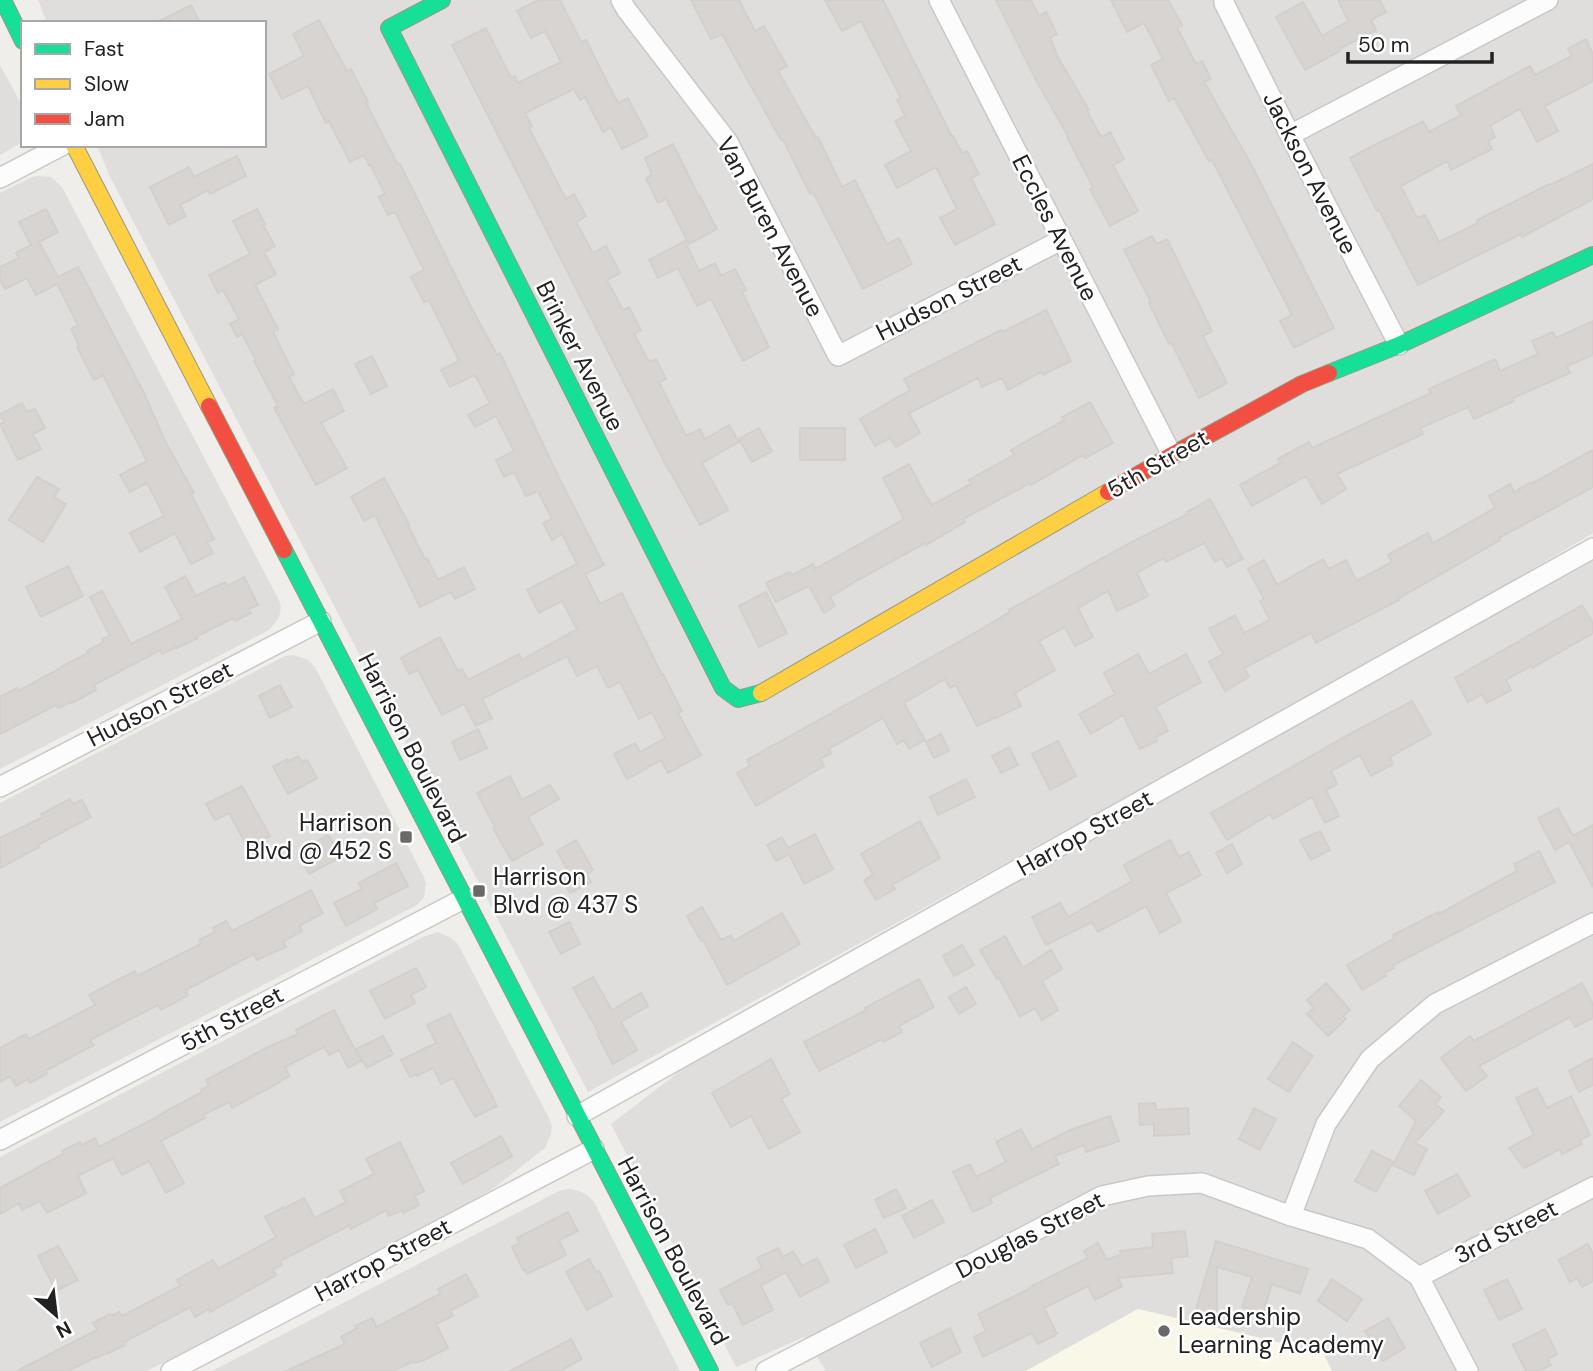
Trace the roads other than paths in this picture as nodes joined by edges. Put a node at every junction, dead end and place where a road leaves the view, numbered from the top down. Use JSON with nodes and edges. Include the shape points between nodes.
{"nodes":[{"id":1,"x":2,"y":0,"type":"edge"},
{"id":2,"x":442,"y":0,"type":"edge"},
{"id":3,"x":621,"y":0,"type":"edge"},
{"id":4,"x":939,"y":0,"type":"edge"},
{"id":5,"x":1224,"y":0,"type":"edge"},
{"id":6,"x":1548,"y":0,"type":"edge"},
{"id":7,"x":21,"y":37,"type":"edge"},
{"id":8,"x":1290,"y":135,"type":"junction"},
{"id":9,"x":59,"y":147,"type":"edge"},
{"id":10,"x":75,"y":147,"type":"edge"},
{"id":11,"x":0,"y":178,"type":"edge"},
{"id":12,"x":1061,"y":240,"type":"junction"},
{"id":13,"x":1593,"y":255,"type":"edge"},
{"id":14,"x":1399,"y":345,"type":"junction"},
{"id":15,"x":838,"y":356,"type":"joint"},
{"id":16,"x":1172,"y":455,"type":"junction"},
{"id":17,"x":1593,"y":548,"type":"edge"},
{"id":18,"x":321,"y":621,"type":"junction"},
{"id":19,"x":738,"y":699,"type":"joint"},
{"id":20,"x":0,"y":787,"type":"edge"},
{"id":21,"x":465,"y":898,"type":"junction"},
{"id":22,"x":1593,"y":923,"type":"edge"},
{"id":23,"x":577,"y":1116,"type":"junction"},
{"id":24,"x":0,"y":1140,"type":"edge"},
{"id":25,"x":594,"y":1149,"type":"junction"},
{"id":26,"x":1593,"y":1187,"type":"edge"},
{"id":27,"x":1291,"y":1216,"type":"junction"},
{"id":28,"x":1419,"y":1277,"type":"junction"},
{"id":29,"x":171,"y":1371,"type":"edge"},
{"id":30,"x":710,"y":1371,"type":"edge"},
{"id":31,"x":766,"y":1371,"type":"edge"},
{"id":32,"x":1468,"y":1371,"type":"edge"}],
"edges":[{"from":1,"to":7,"type":"street"},
{"from":2,"to":19,"type":"street","name":"Brinker Avenue","via":[[389,28],[723,688]]},
{"from":3,"to":15,"type":"street","name":"Van Buren Avenue","via":[[728,142]]},
{"from":4,"to":12,"type":"street","name":"Eccles Avenue"},
{"from":5,"to":8,"type":"street","name":"Jackson Avenue"},
{"from":6,"to":8,"type":"street"},
{"from":8,"to":14,"type":"street","name":"Jackson Avenue"},
{"from":9,"to":11,"type":"street"},
{"from":10,"to":18,"type":"street","name":"Harrison Boulevard"},
{"from":12,"to":15,"type":"street","name":"Hudson Street"},
{"from":12,"to":16,"type":"street","name":"Eccles Avenue"},
{"from":13,"to":14,"type":"street","name":"5th Street"},
{"from":14,"to":16,"type":"street","name":"5th Street","via":[[1302,384]]},
{"from":16,"to":19,"type":"street","name":"5th Street","via":[[764,692]]},
{"from":17,"to":23,"type":"street","name":"Harrop Street"},
{"from":18,"to":20,"type":"street","name":"Hudson Street"},
{"from":18,"to":21,"type":"street","name":"Harrison Boulevard"},
{"from":21,"to":23,"type":"street","name":"Harrison Boulevard"},
{"from":21,"to":24,"type":"street","name":"5th Street"},
{"from":22,"to":27,"type":"street","via":[[1435,1003],[1370,1059],[1326,1124]]},
{"from":23,"to":25,"type":"street","name":"Harrison Boulevard"},
{"from":25,"to":29,"type":"street","name":"Harrop Street"},
{"from":25,"to":30,"type":"street","name":"Harrison Boulevard"},
{"from":26,"to":28,"type":"street","name":"3rd Street"},
{"from":27,"to":28,"type":"street","via":[[1368,1239]]},
{"from":27,"to":31,"type":"street","name":"Douglas Street","via":[[1202,1183],[1148,1186],[1102,1196]]},
{"from":28,"to":32,"type":"street"}]}
